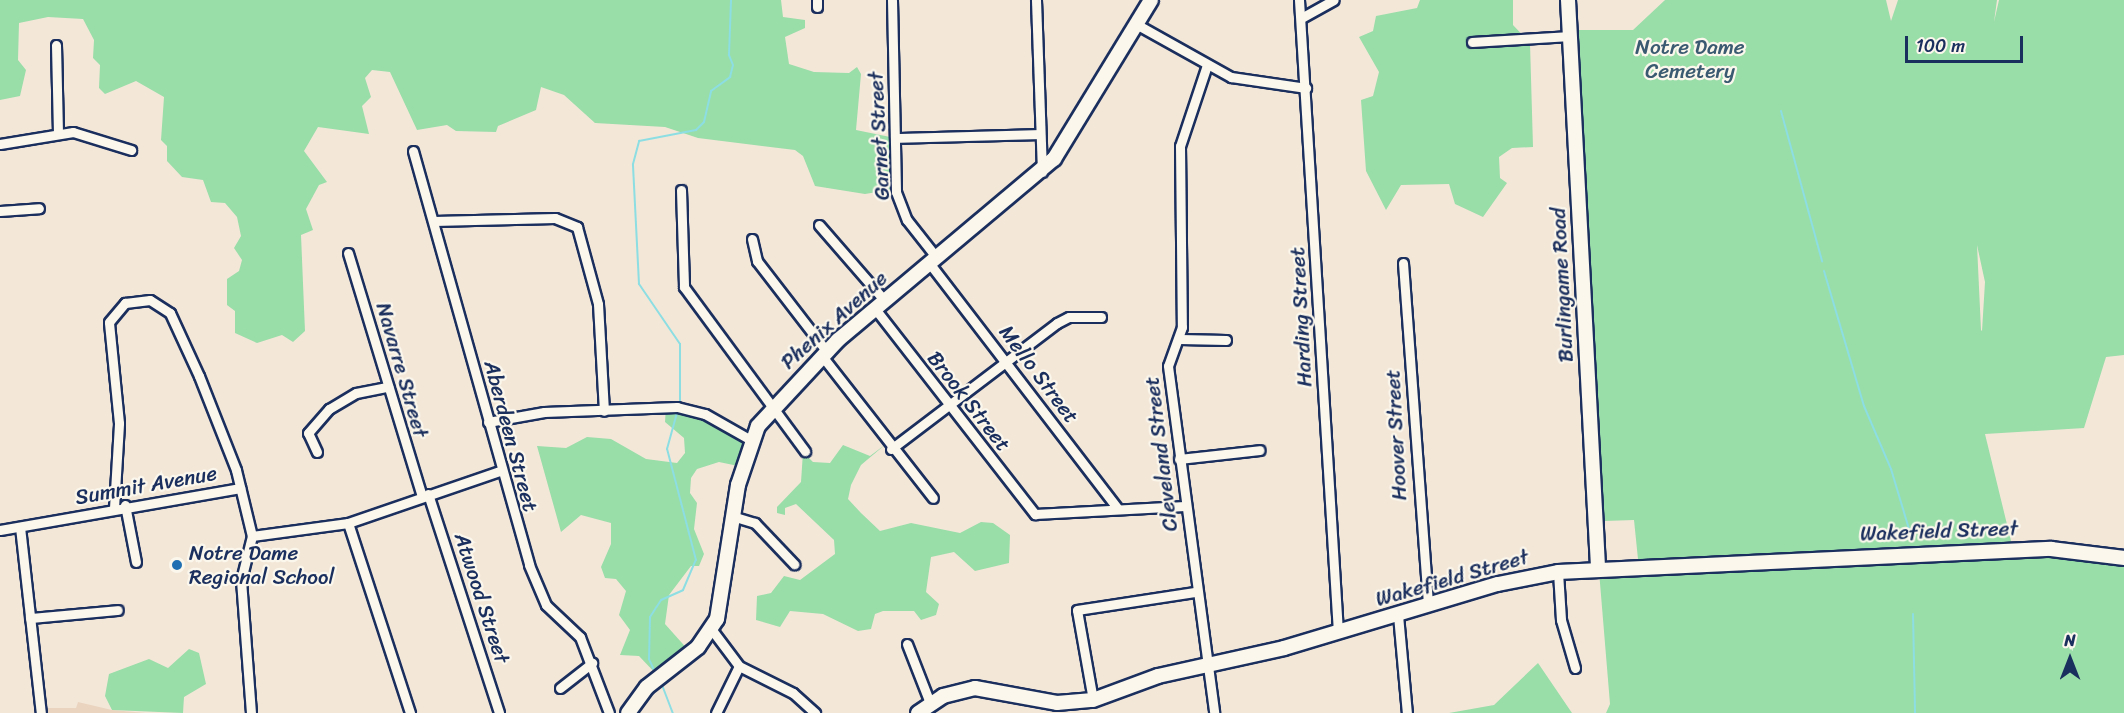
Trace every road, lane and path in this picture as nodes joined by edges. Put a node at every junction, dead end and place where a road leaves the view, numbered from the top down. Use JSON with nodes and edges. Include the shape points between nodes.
{"nodes":[{"id":1,"x":892,"y":0,"type":"edge"},
{"id":2,"x":1036,"y":0,"type":"edge"},
{"id":3,"x":1151,"y":0,"type":"edge"},
{"id":4,"x":1299,"y":0,"type":"edge"},
{"id":5,"x":1334,"y":0,"type":"edge"},
{"id":6,"x":1568,"y":0,"type":"edge"},
{"id":7,"x":1303,"y":17,"type":"junction"},
{"id":8,"x":1136,"y":24,"type":"junction"},
{"id":9,"x":1570,"y":36,"type":"junction"},
{"id":10,"x":1472,"y":42,"type":"dead end"},
{"id":11,"x":56,"y":45,"type":"dead end"},
{"id":12,"x":1207,"y":65,"type":"junction"},
{"id":13,"x":1306,"y":88,"type":"junction"},
{"id":14,"x":58,"y":132,"type":"junction"},
{"id":15,"x":1037,"y":134,"type":"junction"},
{"id":16,"x":895,"y":138,"type":"junction"},
{"id":17,"x":0,"y":144,"type":"edge"},
{"id":18,"x":131,"y":150,"type":"dead end"},
{"id":19,"x":413,"y":152,"type":"dead end"},
{"id":20,"x":1042,"y":172,"type":"junction"},
{"id":21,"x":681,"y":190,"type":"dead end"},
{"id":22,"x":39,"y":208,"type":"dead end"},
{"id":23,"x":0,"y":211,"type":"edge"},
{"id":24,"x":434,"y":221,"type":"junction"},
{"id":25,"x":819,"y":225,"type":"dead end"},
{"id":26,"x":752,"y":239,"type":"dead end"},
{"id":27,"x":348,"y":253,"type":"dead end"},
{"id":28,"x":933,"y":261,"type":"junction"},
{"id":29,"x":1403,"y":263,"type":"dead end"},
{"id":30,"x":881,"y":305,"type":"junction"},
{"id":31,"x":1101,"y":317,"type":"dead end"},
{"id":32,"x":1180,"y":339,"type":"junction"},
{"id":33,"x":1226,"y":340,"type":"dead end"},
{"id":34,"x":825,"y":354,"type":"junction"},
{"id":35,"x":1006,"y":362,"type":"junction"},
{"id":36,"x":388,"y":387,"type":"junction"},
{"id":37,"x":950,"y":406,"type":"junction"},
{"id":38,"x":604,"y":411,"type":"junction"},
{"id":39,"x":771,"y":411,"type":"junction"},
{"id":40,"x":488,"y":422,"type":"junction"},
{"id":41,"x":751,"y":440,"type":"junction"},
{"id":42,"x":891,"y":448,"type":"junction"},
{"id":43,"x":1260,"y":450,"type":"dead end"},
{"id":44,"x":805,"y":451,"type":"dead end"},
{"id":45,"x":317,"y":452,"type":"dead end"},
{"id":46,"x":1179,"y":459,"type":"junction"},
{"id":47,"x":500,"y":471,"type":"junction"},
{"id":48,"x":240,"y":488,"type":"junction"},
{"id":49,"x":425,"y":495,"type":"junction"},
{"id":50,"x":933,"y":498,"type":"dead end"},
{"id":51,"x":125,"y":505,"type":"junction"},
{"id":52,"x":1185,"y":506,"type":"junction"},
{"id":53,"x":114,"y":508,"type":"junction"},
{"id":54,"x":1117,"y":508,"type":"junction"},
{"id":55,"x":732,"y":516,"type":"junction"},
{"id":56,"x":348,"y":523,"type":"junction"},
{"id":57,"x":20,"y":527,"type":"junction"},
{"id":58,"x":0,"y":530,"type":"edge"},
{"id":59,"x":252,"y":536,"type":"junction"},
{"id":60,"x":2124,"y":558,"type":"edge"},
{"id":61,"x":136,"y":561,"type":"dead end"},
{"id":62,"x":794,"y":564,"type":"dead end"},
{"id":63,"x":1598,"y":567,"type":"junction"},
{"id":64,"x":1558,"y":572,"type":"junction"},
{"id":65,"x":1195,"y":592,"type":"junction"},
{"id":66,"x":1428,"y":605,"type":"junction"},
{"id":67,"x":118,"y":610,"type":"dead end"},
{"id":68,"x":1398,"y":615,"type":"junction"},
{"id":69,"x":30,"y":618,"type":"junction"},
{"id":70,"x":712,"y":630,"type":"junction"},
{"id":71,"x":1338,"y":632,"type":"junction"},
{"id":72,"x":906,"y":644,"type":"dead end"},
{"id":73,"x":592,"y":663,"type":"junction"},
{"id":74,"x":1207,"y":665,"type":"junction"},
{"id":75,"x":739,"y":666,"type":"junction"},
{"id":76,"x":1575,"y":668,"type":"dead end"},
{"id":77,"x":560,"y":688,"type":"dead end"},
{"id":78,"x":930,"y":703,"type":"junction"},
{"id":79,"x":1095,"y":707,"type":"edge"},
{"id":80,"x":41,"y":713,"type":"edge"},
{"id":81,"x":251,"y":713,"type":"edge"},
{"id":82,"x":410,"y":713,"type":"edge"},
{"id":83,"x":499,"y":713,"type":"edge"},
{"id":84,"x":609,"y":713,"type":"edge"},
{"id":85,"x":628,"y":713,"type":"edge"},
{"id":86,"x":716,"y":713,"type":"edge"},
{"id":87,"x":815,"y":713,"type":"edge"},
{"id":88,"x":918,"y":713,"type":"edge"},
{"id":89,"x":1214,"y":713,"type":"edge"},
{"id":90,"x":1407,"y":713,"type":"edge"}],
"edges":[{"from":1,"to":16,"type":"street","name":"Garnet Street"},
{"from":2,"to":15,"type":"street"},
{"from":3,"to":8,"type":"street","name":"Phenix Avenue"},
{"from":4,"to":7,"type":"street","name":"Harding Street"},
{"from":5,"to":7,"type":"street"},
{"from":6,"to":9,"type":"street","name":"Burlingame Road"},
{"from":7,"to":13,"type":"street","name":"Harding Street"},
{"from":8,"to":12,"type":"street"},
{"from":8,"to":20,"type":"street","name":"Phenix Avenue","via":[[1072,132]]},
{"from":9,"to":10,"type":"street"},
{"from":9,"to":63,"type":"street","name":"Burlingame Road"},
{"from":11,"to":14,"type":"street"},
{"from":12,"to":13,"type":"street","via":[[1240,80]]},
{"from":12,"to":32,"type":"street","name":"Cleveland Street","via":[[1180,146]]},
{"from":13,"to":71,"type":"street","name":"Harding Street"},
{"from":14,"to":17,"type":"street"},
{"from":14,"to":18,"type":"street","via":[[85,133]]},
{"from":15,"to":16,"type":"street"},
{"from":15,"to":20,"type":"street"},
{"from":16,"to":28,"type":"street","name":"Garnet Street","via":[[900,208]]},
{"from":19,"to":24,"type":"street","name":"Aberdeen Street"},
{"from":20,"to":28,"type":"street","name":"Phenix Avenue"},
{"from":21,"to":39,"type":"street","via":[[684,287]]},
{"from":22,"to":23,"type":"street"},
{"from":24,"to":38,"type":"street","via":[[565,220],[581,235],[600,323]]},
{"from":24,"to":40,"type":"street","name":"Aberdeen Street"},
{"from":25,"to":30,"type":"street","name":"Brook Street"},
{"from":26,"to":34,"type":"street","via":[[757,261]]},
{"from":27,"to":36,"type":"street","name":"Navarre Street"},
{"from":28,"to":30,"type":"street","name":"Phenix Avenue"},
{"from":28,"to":35,"type":"street","name":"Mello Street"},
{"from":29,"to":66,"type":"street","name":"Hoover Street"},
{"from":30,"to":34,"type":"street","name":"Phenix Avenue"},
{"from":30,"to":37,"type":"street","name":"Brook Street"},
{"from":31,"to":35,"type":"street","via":[[1065,318]]},
{"from":32,"to":33,"type":"street"},
{"from":32,"to":46,"type":"street","name":"Cleveland Street","via":[[1168,366]]},
{"from":34,"to":39,"type":"street","name":"Phenix Avenue"},
{"from":34,"to":42,"type":"street"},
{"from":35,"to":37,"type":"street"},
{"from":35,"to":54,"type":"street","name":"Mello Street"},
{"from":36,"to":45,"type":"street","via":[[356,393],[329,409],[308,433]]},
{"from":36,"to":49,"type":"street","name":"Navarre Street"},
{"from":37,"to":42,"type":"street"},
{"from":37,"to":54,"type":"street","name":"Brook Street","via":[[1035,514]]},
{"from":38,"to":40,"type":"street","via":[[523,414]]},
{"from":38,"to":41,"type":"street","via":[[683,408]]},
{"from":39,"to":41,"type":"street","name":"Phenix Avenue"},
{"from":39,"to":44,"type":"street"},
{"from":40,"to":47,"type":"street","name":"Aberdeen Street"},
{"from":41,"to":55,"type":"street","name":"Phenix Avenue"},
{"from":42,"to":50,"type":"street"},
{"from":43,"to":46,"type":"street"},
{"from":46,"to":52,"type":"street","name":"Cleveland Street"},
{"from":47,"to":49,"type":"street"},
{"from":47,"to":73,"type":"street","name":"Aberdeen Street","via":[[541,595],[570,622]]},
{"from":48,"to":51,"type":"street","name":"Summit Avenue"},
{"from":48,"to":53,"type":"street","via":[[213,409],[170,313],[150,300],[118,308],[110,322],[119,423]]},
{"from":48,"to":59,"type":"street","name":"Summit Avenue"},
{"from":49,"to":56,"type":"street"},
{"from":49,"to":83,"type":"street","name":"Atwood Street"},
{"from":51,"to":53,"type":"street","name":"Summit Avenue"},
{"from":51,"to":61,"type":"street"},
{"from":52,"to":54,"type":"street"},
{"from":52,"to":65,"type":"street","name":"Cleveland Street"},
{"from":53,"to":57,"type":"street","name":"Summit Avenue"},
{"from":55,"to":62,"type":"street","via":[[755,523]]},
{"from":55,"to":70,"type":"street","name":"Phenix Avenue"},
{"from":56,"to":59,"type":"street"},
{"from":56,"to":82,"type":"street"},
{"from":57,"to":58,"type":"street","name":"Summit Avenue"},
{"from":57,"to":69,"type":"street"},
{"from":59,"to":81,"type":"street","via":[[241,580]]},
{"from":60,"to":63,"type":"street","name":"Wakefield Street","via":[[2051,549]]},
{"from":63,"to":64,"type":"street","name":"Wakefield Street"},
{"from":64,"to":66,"type":"street","name":"Wakefield Street"},
{"from":64,"to":76,"type":"street","via":[[1563,631]]},
{"from":65,"to":74,"type":"street","name":"Cleveland Street"},
{"from":65,"to":79,"type":"street","via":[[1077,610]]},
{"from":66,"to":68,"type":"street","name":"Wakefield Street"},
{"from":67,"to":69,"type":"street"},
{"from":68,"to":71,"type":"street","name":"Wakefield Street"},
{"from":68,"to":90,"type":"street"},
{"from":69,"to":80,"type":"street"},
{"from":70,"to":75,"type":"street"},
{"from":70,"to":85,"type":"street","via":[[647,687]]},
{"from":71,"to":74,"type":"street","name":"Wakefield Street"},
{"from":72,"to":78,"type":"street"},
{"from":73,"to":77,"type":"street"},
{"from":73,"to":84,"type":"street","name":"Aberdeen Street"},
{"from":74,"to":79,"type":"street","name":"Wakefield Street","via":[[1158,676]]},
{"from":74,"to":89,"type":"street","name":"Cleveland Street"},
{"from":75,"to":86,"type":"street"},
{"from":75,"to":87,"type":"street","via":[[793,693]]},
{"from":78,"to":79,"type":"street","name":"Wakefield Street","via":[[975,688]]},
{"from":78,"to":88,"type":"street","name":"Wakefield Street"}]}
